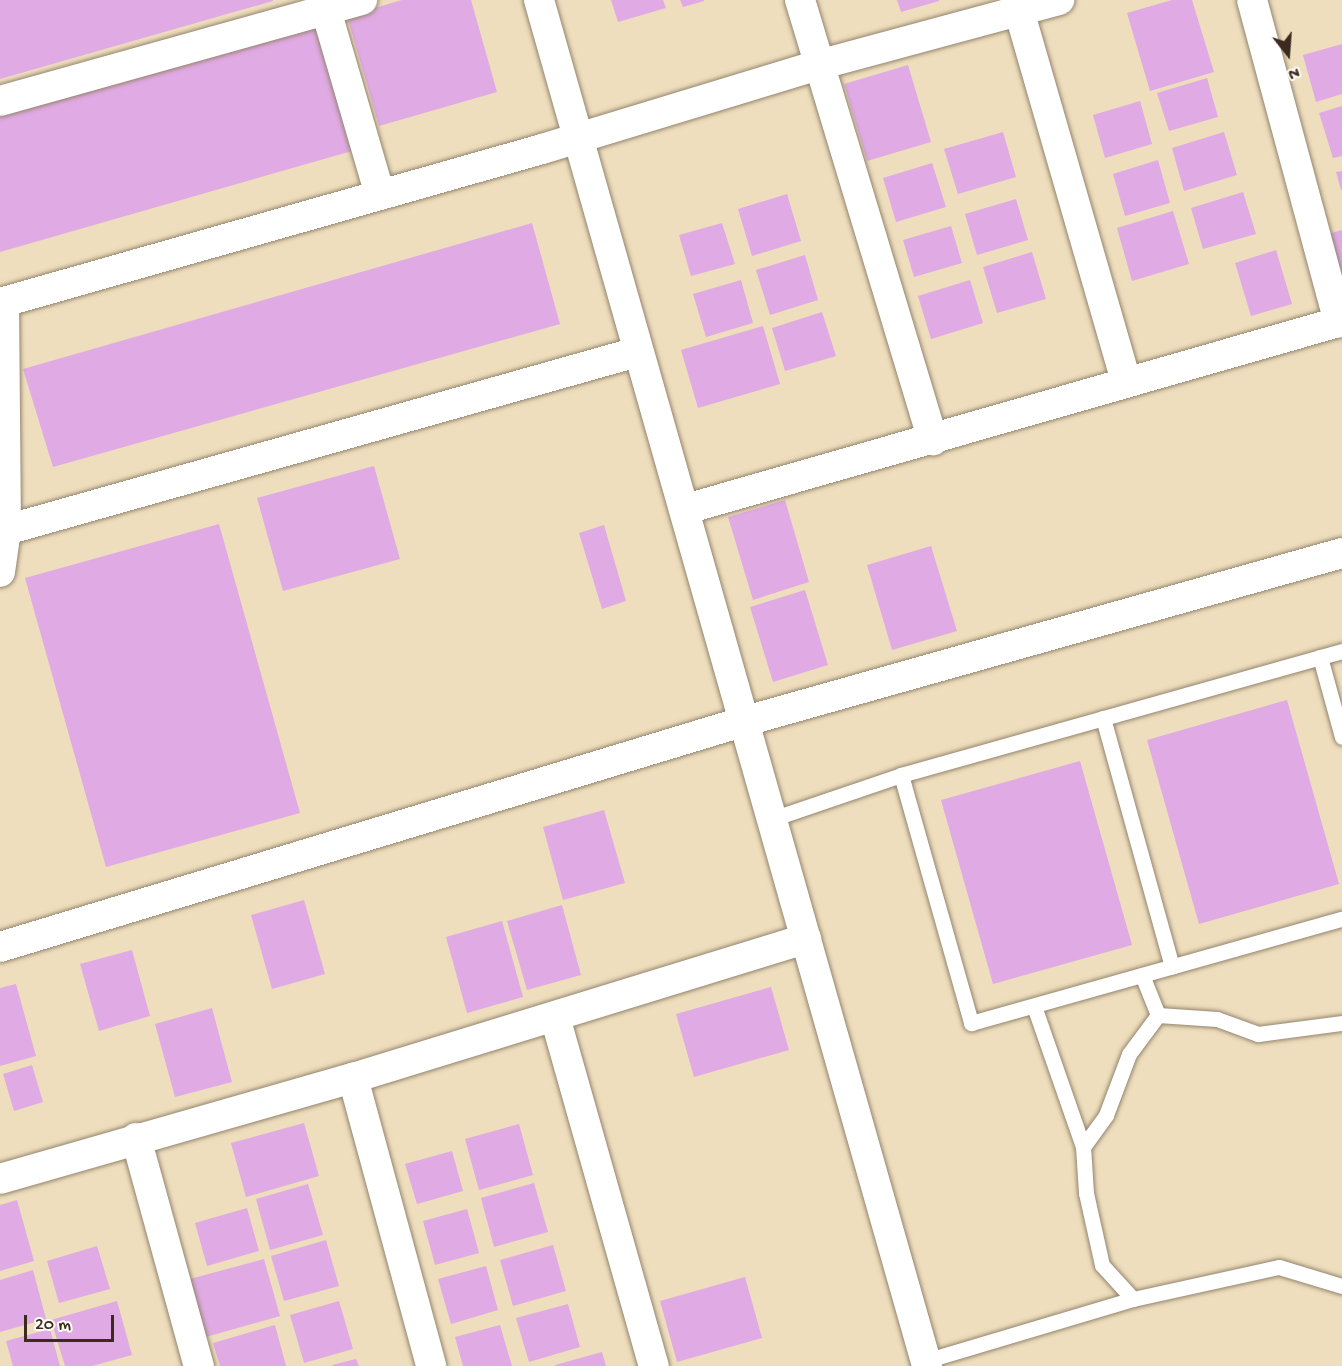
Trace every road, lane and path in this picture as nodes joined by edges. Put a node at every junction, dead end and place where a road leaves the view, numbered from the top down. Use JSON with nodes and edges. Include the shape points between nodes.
{"nodes":[{"id":1,"x":362,"y":0,"type":"edge"},
{"id":2,"x":539,"y":0,"type":"edge"},
{"id":3,"x":800,"y":0,"type":"edge"},
{"id":4,"x":1059,"y":0,"type":"edge"},
{"id":5,"x":1252,"y":0,"type":"edge"},
{"id":6,"x":324,"y":5,"type":"edge"},
{"id":7,"x":1017,"y":5,"type":"edge"},
{"id":8,"x":818,"y":65,"type":"junction"},
{"id":9,"x":0,"y":101,"type":"edge"},
{"id":10,"x":577,"y":136,"type":"junction"},
{"id":11,"x":380,"y":195,"type":"junction"},
{"id":12,"x":2,"y":302,"type":"edge"},
{"id":13,"x":1340,"y":322,"type":"edge"},
{"id":14,"x":637,"y":352,"type":"junction"},
{"id":15,"x":1126,"y":382,"type":"junction"},
{"id":16,"x":3,"y":400,"type":"edge"},
{"id":17,"x":933,"y":440,"type":"junction"},
{"id":18,"x":686,"y":509,"type":"junction"},
{"id":19,"x":6,"y":530,"type":"junction"},
{"id":20,"x":1342,"y":553,"type":"edge"},
{"id":21,"x":0,"y":572,"type":"edge"},
{"id":22,"x":1342,"y":651,"type":"edge"},
{"id":23,"x":1320,"y":657,"type":"junction"},
{"id":24,"x":1103,"y":718,"type":"junction"},
{"id":25,"x":742,"y":722,"type":"junction"},
{"id":26,"x":1342,"y":737,"type":"edge"},
{"id":27,"x":901,"y":775,"type":"junction"},
{"id":28,"x":772,"y":819,"type":"junction"},
{"id":29,"x":1342,"y":919,"type":"edge"},
{"id":30,"x":806,"y":939,"type":"junction"},
{"id":31,"x":0,"y":947,"type":"edge"},
{"id":32,"x":1172,"y":967,"type":"junction"},
{"id":33,"x":1142,"y":975,"type":"junction"},
{"id":34,"x":1034,"y":1006,"type":"junction"},
{"id":35,"x":1158,"y":1015,"type":"junction"},
{"id":36,"x":555,"y":1017,"type":"junction"},
{"id":37,"x":1342,"y":1023,"type":"edge"},
{"id":38,"x":353,"y":1078,"type":"junction"},
{"id":39,"x":136,"y":1138,"type":"junction"},
{"id":40,"x":1083,"y":1148,"type":"junction"},
{"id":41,"x":0,"y":1179,"type":"edge"},
{"id":42,"x":1342,"y":1286,"type":"edge"},
{"id":43,"x":1133,"y":1299,"type":"junction"},
{"id":44,"x":926,"y":1364,"type":"edge"},
{"id":45,"x":199,"y":1366,"type":"edge"},
{"id":46,"x":431,"y":1366,"type":"edge"},
{"id":47,"x":654,"y":1366,"type":"edge"}],
"edges":[{"from":1,"to":6,"type":"street"},
{"from":2,"to":10,"type":"street"},
{"from":3,"to":8,"type":"street"},
{"from":4,"to":7,"type":"street"},
{"from":5,"to":13,"type":"street"},
{"from":6,"to":9,"type":"street"},
{"from":6,"to":11,"type":"street"},
{"from":7,"to":8,"type":"street"},
{"from":7,"to":15,"type":"street"},
{"from":8,"to":10,"type":"street"},
{"from":8,"to":17,"type":"street"},
{"from":10,"to":11,"type":"street"},
{"from":10,"to":14,"type":"street"},
{"from":11,"to":12,"type":"street"},
{"from":12,"to":16,"type":"street"},
{"from":13,"to":15,"type":"street"},
{"from":14,"to":18,"type":"street"},
{"from":14,"to":19,"type":"street"},
{"from":15,"to":17,"type":"street"},
{"from":16,"to":19,"type":"street"},
{"from":17,"to":18,"type":"street"},
{"from":18,"to":25,"type":"street"},
{"from":19,"to":21,"type":"street"},
{"from":20,"to":25,"type":"street"},
{"from":22,"to":23,"type":"lane"},
{"from":23,"to":24,"type":"lane"},
{"from":23,"to":26,"type":"lane"},
{"from":24,"to":27,"type":"lane"},
{"from":24,"to":32,"type":"lane"},
{"from":25,"to":28,"type":"street"},
{"from":25,"to":31,"type":"street"},
{"from":27,"to":28,"type":"lane"},
{"from":27,"to":34,"type":"lane","via":[[971,1023]]},
{"from":28,"to":30,"type":"street"},
{"from":29,"to":32,"type":"lane"},
{"from":30,"to":36,"type":"street"},
{"from":30,"to":44,"type":"street"},
{"from":32,"to":33,"type":"lane"},
{"from":33,"to":34,"type":"lane"},
{"from":33,"to":35,"type":"lane"},
{"from":34,"to":40,"type":"lane"},
{"from":35,"to":37,"type":"lane","via":[[1217,1019],[1258,1034]]},
{"from":35,"to":40,"type":"lane","via":[[1129,1054],[1106,1115]]},
{"from":36,"to":38,"type":"street"},
{"from":36,"to":47,"type":"street"},
{"from":38,"to":39,"type":"street"},
{"from":38,"to":46,"type":"street"},
{"from":39,"to":41,"type":"street"},
{"from":39,"to":45,"type":"street"},
{"from":40,"to":43,"type":"lane","via":[[1086,1193],[1102,1265]]},
{"from":42,"to":43,"type":"lane","via":[[1279,1267]]},
{"from":43,"to":44,"type":"lane"}]}
